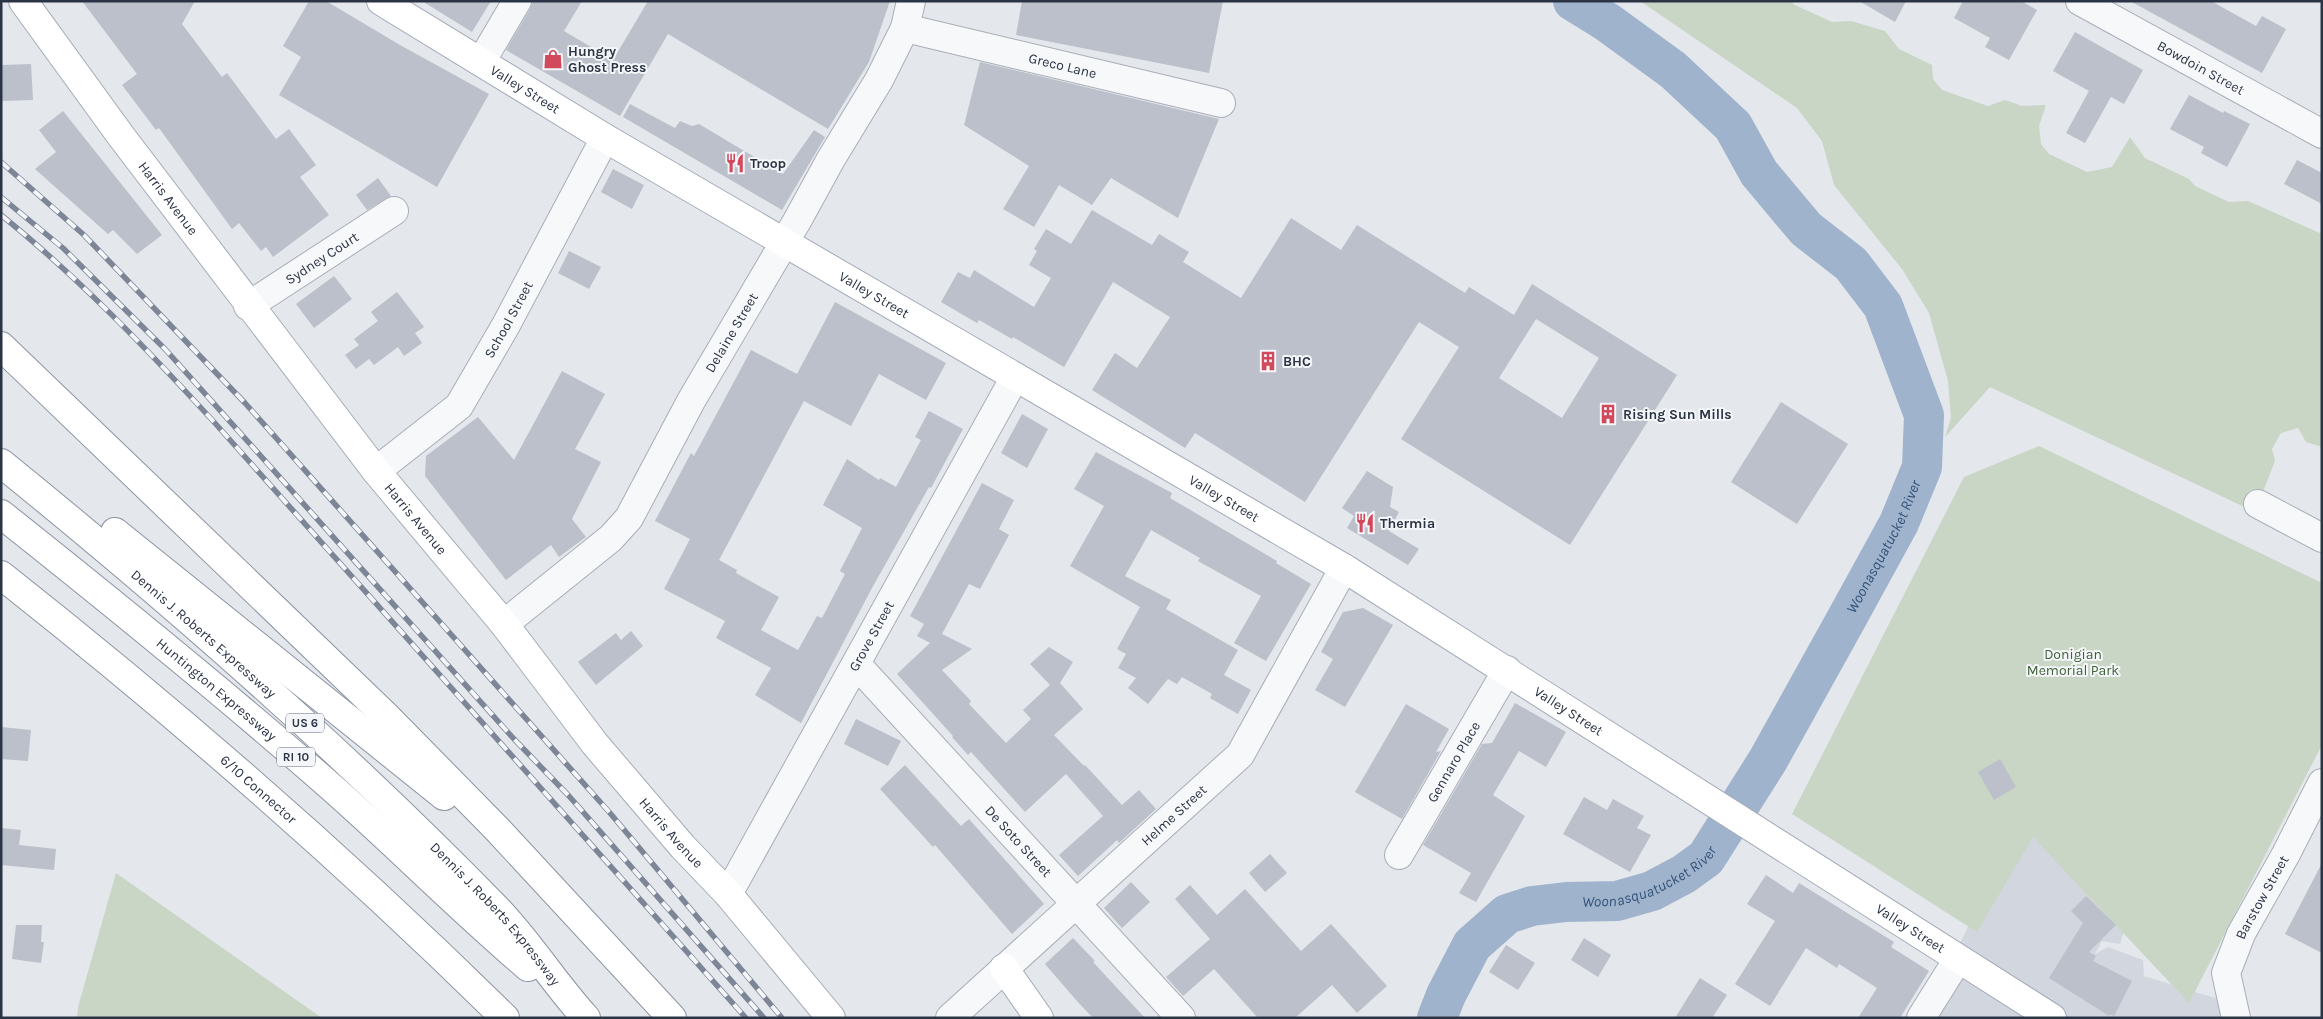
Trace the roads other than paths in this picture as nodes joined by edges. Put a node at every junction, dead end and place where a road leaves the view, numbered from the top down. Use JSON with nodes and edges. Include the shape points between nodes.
{"nodes":[{"id":1,"x":23,"y":1,"type":"edge"},
{"id":2,"x":381,"y":1,"type":"edge"},
{"id":3,"x":517,"y":1,"type":"edge"},
{"id":4,"x":911,"y":1,"type":"edge"},
{"id":5,"x":2080,"y":1,"type":"edge"},
{"id":6,"x":905,"y":28,"type":"junction"},
{"id":7,"x":481,"y":62,"type":"junction"},
{"id":8,"x":1221,"y":103,"type":"dead end"},
{"id":9,"x":2322,"y":134,"type":"edge"},
{"id":10,"x":605,"y":138,"type":"junction"},
{"id":11,"x":394,"y":211,"type":"dead end"},
{"id":12,"x":785,"y":242,"type":"junction"},
{"id":13,"x":248,"y":306,"type":"junction"},
{"id":14,"x":1,"y":346,"type":"edge"},
{"id":15,"x":1015,"y":377,"type":"junction"},
{"id":16,"x":1,"y":462,"type":"edge"},
{"id":17,"x":376,"y":471,"type":"junction"},
{"id":18,"x":2258,"y":504,"type":"dead end"},
{"id":19,"x":1,"y":514,"type":"edge"},
{"id":20,"x":2322,"y":538,"type":"edge"},
{"id":21,"x":1344,"y":568,"type":"junction"},
{"id":22,"x":1,"y":575,"type":"edge"},
{"id":23,"x":504,"y":624,"type":"junction"},
{"id":24,"x":857,"y":665,"type":"junction"},
{"id":25,"x":1507,"y":670,"type":"junction"},
{"id":26,"x":2322,"y":783,"type":"edge"},
{"id":27,"x":1399,"y":854,"type":"dead end"},
{"id":28,"x":542,"y":876,"type":"junction"},
{"id":29,"x":728,"y":894,"type":"junction"},
{"id":30,"x":1075,"y":904,"type":"junction"},
{"id":31,"x":1958,"y":959,"type":"junction"},
{"id":32,"x":1004,"y":968,"type":"junction"},
{"id":33,"x":584,"y":1015,"type":"edge"},
{"id":34,"x":505,"y":1018,"type":"edge"},
{"id":35,"x":672,"y":1018,"type":"edge"},
{"id":36,"x":831,"y":1018,"type":"edge"},
{"id":37,"x":950,"y":1018,"type":"edge"},
{"id":38,"x":1039,"y":1018,"type":"edge"},
{"id":39,"x":1181,"y":1018,"type":"edge"},
{"id":40,"x":1921,"y":1018,"type":"edge"},
{"id":41,"x":2052,"y":1018,"type":"edge"},
{"id":42,"x":2236,"y":1018,"type":"edge"}],
"edges":[{"from":1,"to":13,"type":"main road","name":"Harris Avenue"},
{"from":2,"to":7,"type":"main road","name":"Valley Street"},
{"from":3,"to":7,"type":"street"},
{"from":4,"to":6,"type":"street","name":"Delaine Street"},
{"from":5,"to":9,"type":"street","name":"Bowdoin Street"},
{"from":6,"to":8,"type":"street","name":"Greco Lane"},
{"from":6,"to":12,"type":"street","name":"Delaine Street","via":[[879,80]]},
{"from":7,"to":10,"type":"main road","name":"Valley Street"},
{"from":10,"to":12,"type":"main road","name":"Valley Street"},
{"from":10,"to":17,"type":"street","name":"School Street","via":[[506,325],[459,406]]},
{"from":11,"to":13,"type":"street","name":"Sydney Court"},
{"from":12,"to":15,"type":"main road","name":"Valley Street"},
{"from":12,"to":23,"type":"street","name":"Delaine Street","via":[[692,401],[629,518],[611,538]]},
{"from":13,"to":17,"type":"main road","name":"Harris Avenue"},
{"from":14,"to":28,"type":"main road","via":[[385,715]]},
{"from":15,"to":21,"type":"main road","name":"Valley Street"},
{"from":15,"to":24,"type":"street","name":"Grove Street"},
{"from":16,"to":28,"type":"main road","via":[[96,517]]},
{"from":16,"to":33,"type":"main road","name":"Dennis J. Roberts Expressway","number":"US 6","via":[[183,613],[362,775],[498,910]]},
{"from":17,"to":23,"type":"main road","name":"Harris Avenue"},
{"from":18,"to":20,"type":"street"},
{"from":19,"to":33,"type":"main road","name":"Huntington Expressway","number":"RI 10","via":[[242,710],[362,815],[479,926]]},
{"from":21,"to":25,"type":"main road","name":"Valley Street"},
{"from":21,"to":30,"type":"street","name":"Helme Street","via":[[1240,755]]},
{"from":22,"to":34,"type":"main road","name":"6/10 Connector","via":[[174,714],[292,817],[401,916]]},
{"from":23,"to":29,"type":"main road","name":"Harris Avenue","via":[[595,744]]},
{"from":24,"to":29,"type":"street","name":"Grove Street"},
{"from":24,"to":30,"type":"street","name":"De Soto Street"},
{"from":25,"to":27,"type":"street","name":"Gennaro Place"},
{"from":25,"to":31,"type":"main road","name":"Valley Street"},
{"from":26,"to":42,"type":"street","name":"Barstow Street","via":[[2241,934],[2226,973]]},
{"from":28,"to":35,"type":"main road"},
{"from":29,"to":36,"type":"main road","name":"Harris Avenue"},
{"from":30,"to":32,"type":"street","name":"Helme Street"},
{"from":30,"to":39,"type":"street","name":"De Soto Street"},
{"from":31,"to":40,"type":"street"},
{"from":31,"to":41,"type":"main road","name":"Valley Street"},
{"from":32,"to":37,"type":"street","name":"Helme Street"},
{"from":32,"to":38,"type":"main road"}]}
